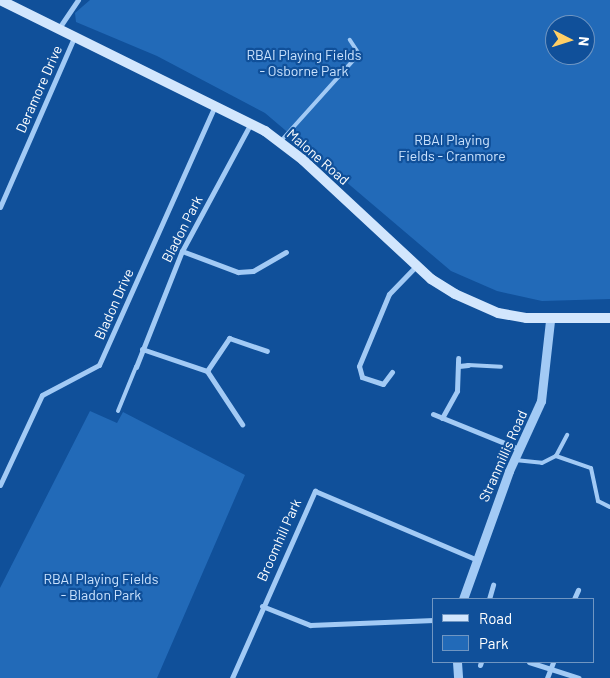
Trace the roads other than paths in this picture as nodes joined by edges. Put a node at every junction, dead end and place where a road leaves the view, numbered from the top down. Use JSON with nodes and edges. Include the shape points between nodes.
{"nodes":[{"id":1,"x":0,"y":0,"type":"edge"},
{"id":2,"x":78,"y":0,"type":"edge"},
{"id":3,"x":59,"y":28,"type":"junction"},
{"id":4,"x":75,"y":35,"type":"junction"},
{"id":5,"x":350,"y":40,"type":"dead end"},
{"id":6,"x":216,"y":103,"type":"junction"},
{"id":7,"x":251,"y":122,"type":"junction"},
{"id":8,"x":280,"y":142,"type":"junction"},
{"id":9,"x":0,"y":206,"type":"edge"},
{"id":10,"x":182,"y":251,"type":"junction"},
{"id":11,"x":286,"y":252,"type":"dead end"},
{"id":12,"x":416,"y":266,"type":"junction"},
{"id":13,"x":610,"y":318,"type":"edge"},
{"id":14,"x":550,"y":321,"type":"junction"},
{"id":15,"x":142,"y":349,"type":"junction"},
{"id":16,"x":267,"y":350,"type":"dead end"},
{"id":17,"x":458,"y":358,"type":"dead end"},
{"id":18,"x":468,"y":364,"type":"joint"},
{"id":19,"x":459,"y":366,"type":"junction"},
{"id":20,"x":136,"y":367,"type":"joint"},
{"id":21,"x":501,"y":367,"type":"dead end"},
{"id":22,"x":207,"y":370,"type":"junction"},
{"id":23,"x":392,"y":372,"type":"dead end"},
{"id":24,"x":118,"y":411,"type":"dead end"},
{"id":25,"x":433,"y":414,"type":"dead end"},
{"id":26,"x":442,"y":418,"type":"junction"},
{"id":27,"x":242,"y":424,"type":"dead end"},
{"id":28,"x":567,"y":435,"type":"dead end"},
{"id":29,"x":519,"y":449,"type":"junction"},
{"id":30,"x":556,"y":456,"type":"junction"},
{"id":31,"x":514,"y":460,"type":"junction"},
{"id":32,"x":0,"y":485,"type":"edge"},
{"id":33,"x":610,"y":507,"type":"edge"},
{"id":34,"x":475,"y":559,"type":"junction"},
{"id":35,"x":494,"y":585,"type":"dead end"},
{"id":36,"x":578,"y":590,"type":"dead end"},
{"id":37,"x":463,"y":598,"type":"edge"},
{"id":38,"x":489,"y":598,"type":"edge"},
{"id":39,"x":574,"y":598,"type":"edge"},
{"id":40,"x":262,"y":606,"type":"junction"},
{"id":41,"x":432,"y":620,"type":"edge"},
{"id":42,"x":458,"y":663,"type":"edge"},
{"id":43,"x":532,"y":663,"type":"edge"},
{"id":44,"x":552,"y":663,"type":"edge"},
{"id":45,"x":550,"y":669,"type":"junction"},
{"id":46,"x":232,"y":678,"type":"edge"},
{"id":47,"x":458,"y":678,"type":"edge"},
{"id":48,"x":547,"y":678,"type":"edge"},
{"id":49,"x":579,"y":678,"type":"edge"}],
"edges":[{"from":1,"to":3,"type":"main road","name":"Malone Road"},
{"from":2,"to":3,"type":"street"},
{"from":3,"to":4,"type":"main road","name":"Malone Road"},
{"from":4,"to":6,"type":"main road","name":"Malone Road"},
{"from":4,"to":9,"type":"street","name":"Deramore Drive"},
{"from":5,"to":8,"type":"lane","via":[[359,54]]},
{"from":6,"to":7,"type":"main road","name":"Malone Road"},
{"from":6,"to":32,"type":"street","name":"Bladon Drive","via":[[99,365],[42,395]]},
{"from":7,"to":8,"type":"main road","name":"Malone Road"},
{"from":7,"to":10,"type":"street","name":"Bladon Park"},
{"from":8,"to":12,"type":"main road","name":"Malone Road"},
{"from":10,"to":11,"type":"street","via":[[238,272],[253,271]]},
{"from":10,"to":15,"type":"street","name":"Bladon Park"},
{"from":12,"to":14,"type":"main road","name":"Malone Road","via":[[472,303],[512,316]]},
{"from":12,"to":23,"type":"street","via":[[389,294],[359,366],[362,377],[383,384]]},
{"from":13,"to":14,"type":"main road","name":"Malone Road"},
{"from":14,"to":29,"type":"street","name":"Stranmillis Road","via":[[546,383]]},
{"from":15,"to":20,"type":"street","name":"Bladon Park"},
{"from":15,"to":22,"type":"street"},
{"from":16,"to":22,"type":"street","via":[[229,338]]},
{"from":17,"to":19,"type":"street"},
{"from":18,"to":19,"type":"street"},
{"from":18,"to":21,"type":"lane"},
{"from":19,"to":26,"type":"street","via":[[457,391]]},
{"from":20,"to":24,"type":"lane"},
{"from":22,"to":27,"type":"street"},
{"from":25,"to":26,"type":"street"},
{"from":26,"to":29,"type":"street"},
{"from":28,"to":30,"type":"lane"},
{"from":29,"to":31,"type":"street","name":"Stranmillis Road"},
{"from":30,"to":31,"type":"lane","via":[[534,465]]},
{"from":30,"to":33,"type":"lane","via":[[591,468],[598,501]]},
{"from":31,"to":34,"type":"street","name":"Stranmillis Road"},
{"from":34,"to":37,"type":"street","name":"Stranmillis Road"},
{"from":34,"to":40,"type":"street","name":"Broomhill Park","via":[[315,491]]},
{"from":35,"to":38,"type":"street"},
{"from":36,"to":39,"type":"street"},
{"from":40,"to":41,"type":"street","via":[[310,626]]},
{"from":40,"to":46,"type":"street","name":"Broomhill Park"},
{"from":42,"to":47,"type":"street"},
{"from":43,"to":45,"type":"street"},
{"from":44,"to":45,"type":"street"},
{"from":45,"to":48,"type":"street"},
{"from":45,"to":49,"type":"street"}]}
